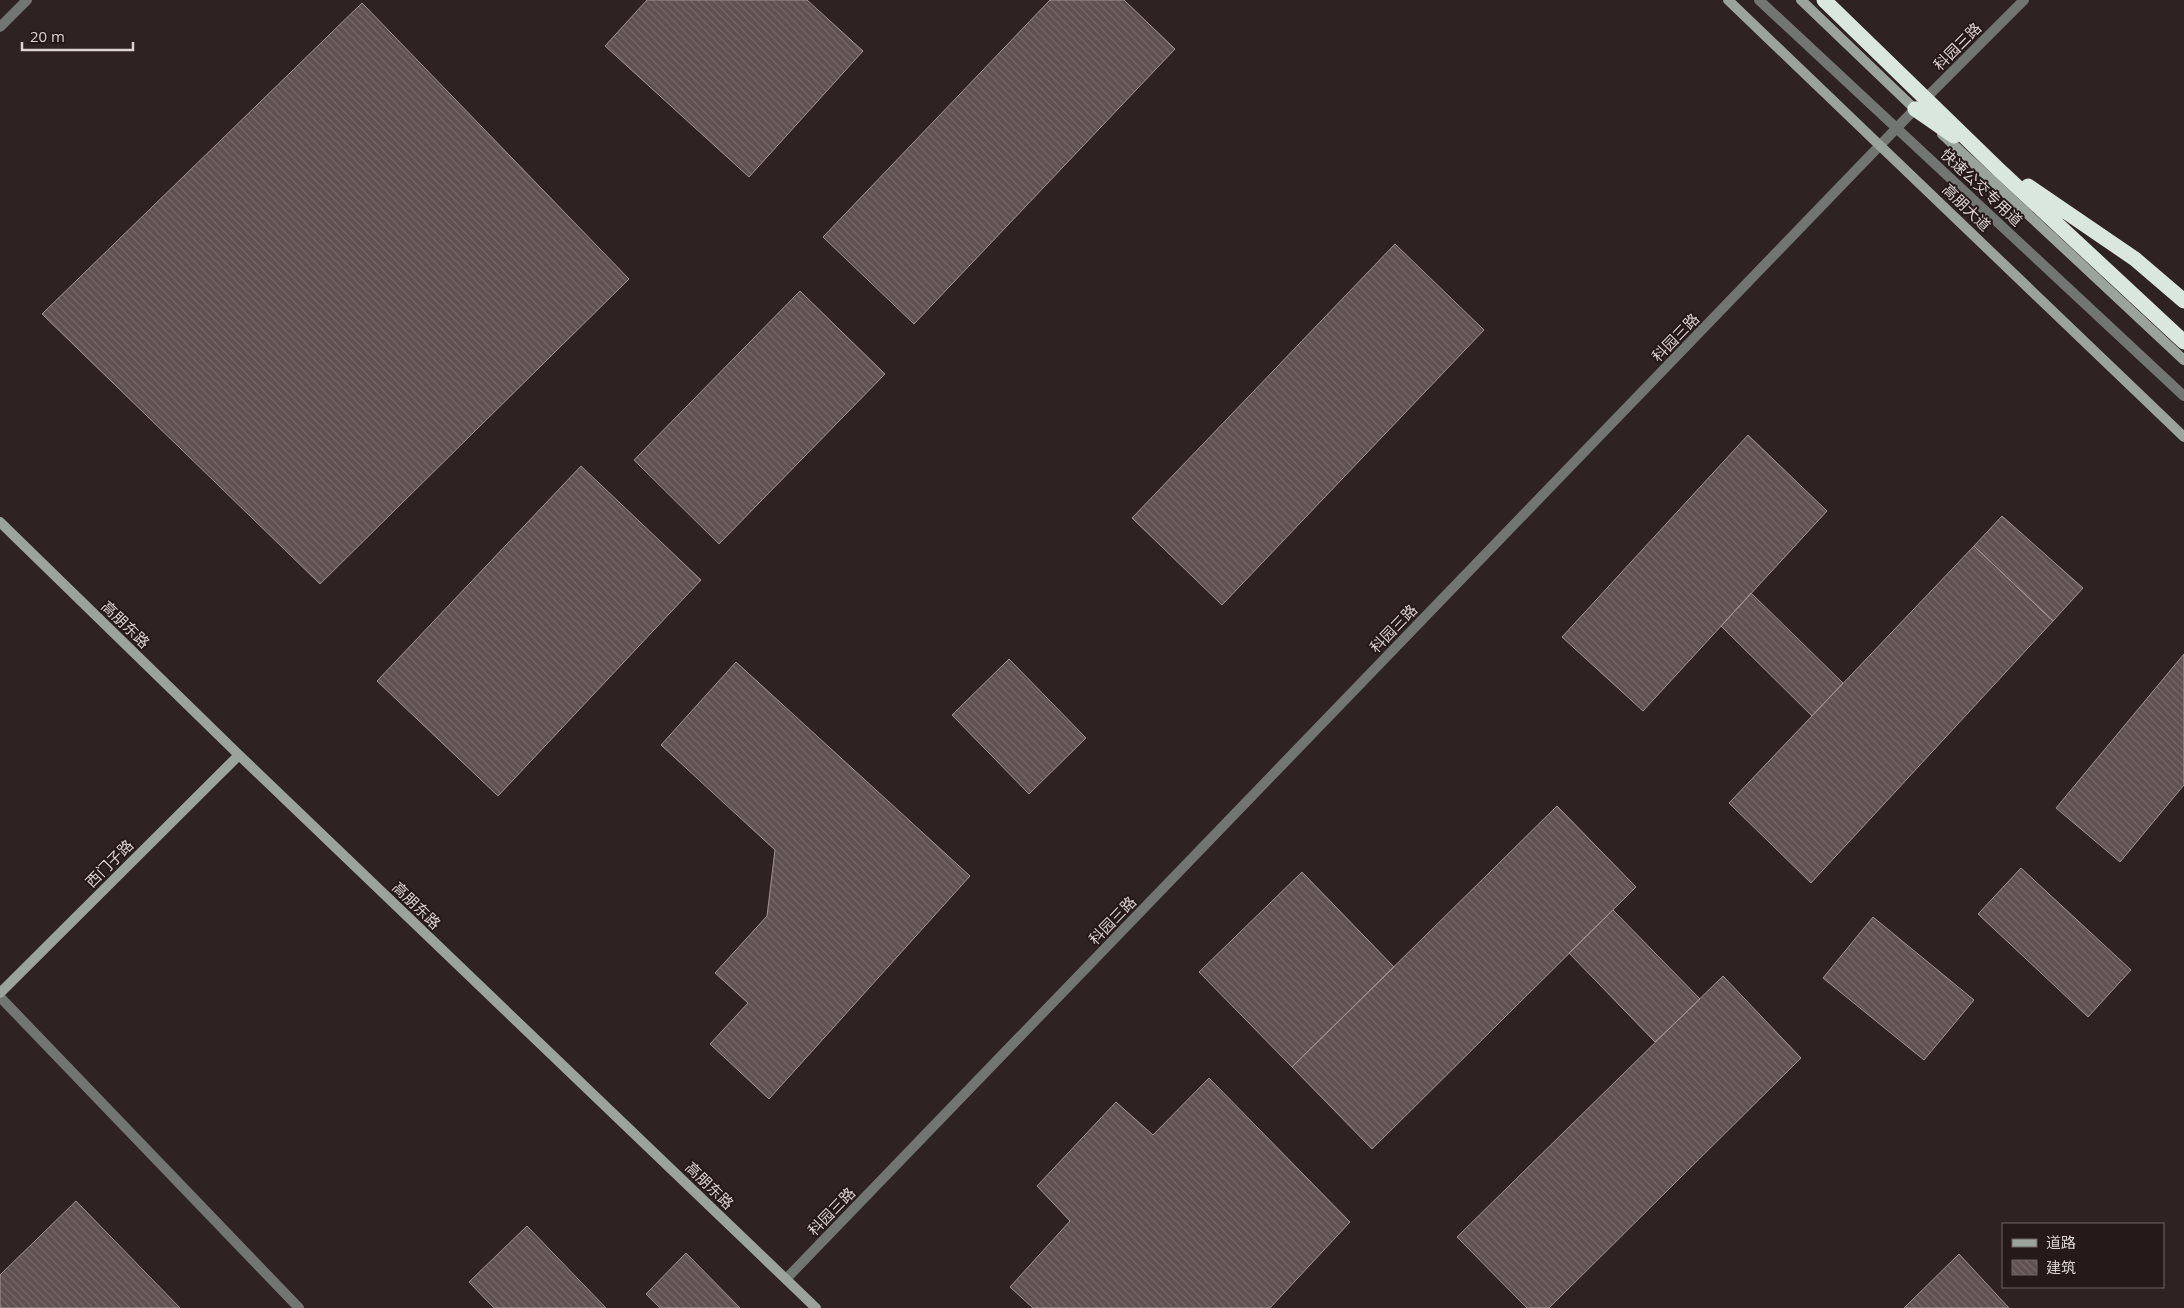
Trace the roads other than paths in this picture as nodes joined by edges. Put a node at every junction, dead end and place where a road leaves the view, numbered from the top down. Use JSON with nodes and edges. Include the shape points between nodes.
{"nodes":[{"id":1,"x":27,"y":0,"type":"edge"},
{"id":2,"x":1728,"y":0,"type":"edge"},
{"id":3,"x":1759,"y":0,"type":"edge"},
{"id":4,"x":1801,"y":0,"type":"edge"},
{"id":5,"x":1824,"y":0,"type":"edge"},
{"id":6,"x":2024,"y":0,"type":"edge"},
{"id":7,"x":0,"y":27,"type":"edge"},
{"id":8,"x":1915,"y":110,"type":"junction"},
{"id":9,"x":1881,"y":145,"type":"junction"},
{"id":10,"x":2184,"y":301,"type":"edge"},
{"id":11,"x":2184,"y":342,"type":"edge"},
{"id":12,"x":2184,"y":360,"type":"edge"},
{"id":13,"x":2184,"y":396,"type":"edge"},
{"id":14,"x":2184,"y":437,"type":"edge"},
{"id":15,"x":0,"y":522,"type":"edge"},
{"id":16,"x":239,"y":755,"type":"junction"},
{"id":17,"x":0,"y":993,"type":"edge"},
{"id":18,"x":0,"y":997,"type":"edge"},
{"id":19,"x":786,"y":1279,"type":"junction"},
{"id":20,"x":299,"y":1308,"type":"edge"},
{"id":21,"x":816,"y":1308,"type":"edge"}],
"edges":[{"from":1,"to":7,"type":"street"},
{"from":2,"to":9,"type":"street","name":"高朋大道"},
{"from":3,"to":13,"type":"street","name":"快速公交专用道"},
{"from":4,"to":8,"type":"street"},
{"from":5,"to":11,"type":"highway","via":[[1998,169]]},
{"from":6,"to":8,"type":"street","name":"科园三路"},
{"from":8,"to":9,"type":"street","name":"科园三路"},
{"from":8,"to":10,"type":"highway","via":[[2135,259]]},
{"from":8,"to":12,"type":"street"},
{"from":9,"to":14,"type":"street","name":"高朋大道"},
{"from":9,"to":19,"type":"street","name":"科园三路"},
{"from":15,"to":16,"type":"street","name":"高朋东路"},
{"from":16,"to":17,"type":"street","name":"西门子路"},
{"from":16,"to":19,"type":"street","name":"高朋东路"},
{"from":18,"to":20,"type":"street"},
{"from":19,"to":21,"type":"street","name":"高朋东路"}]}
